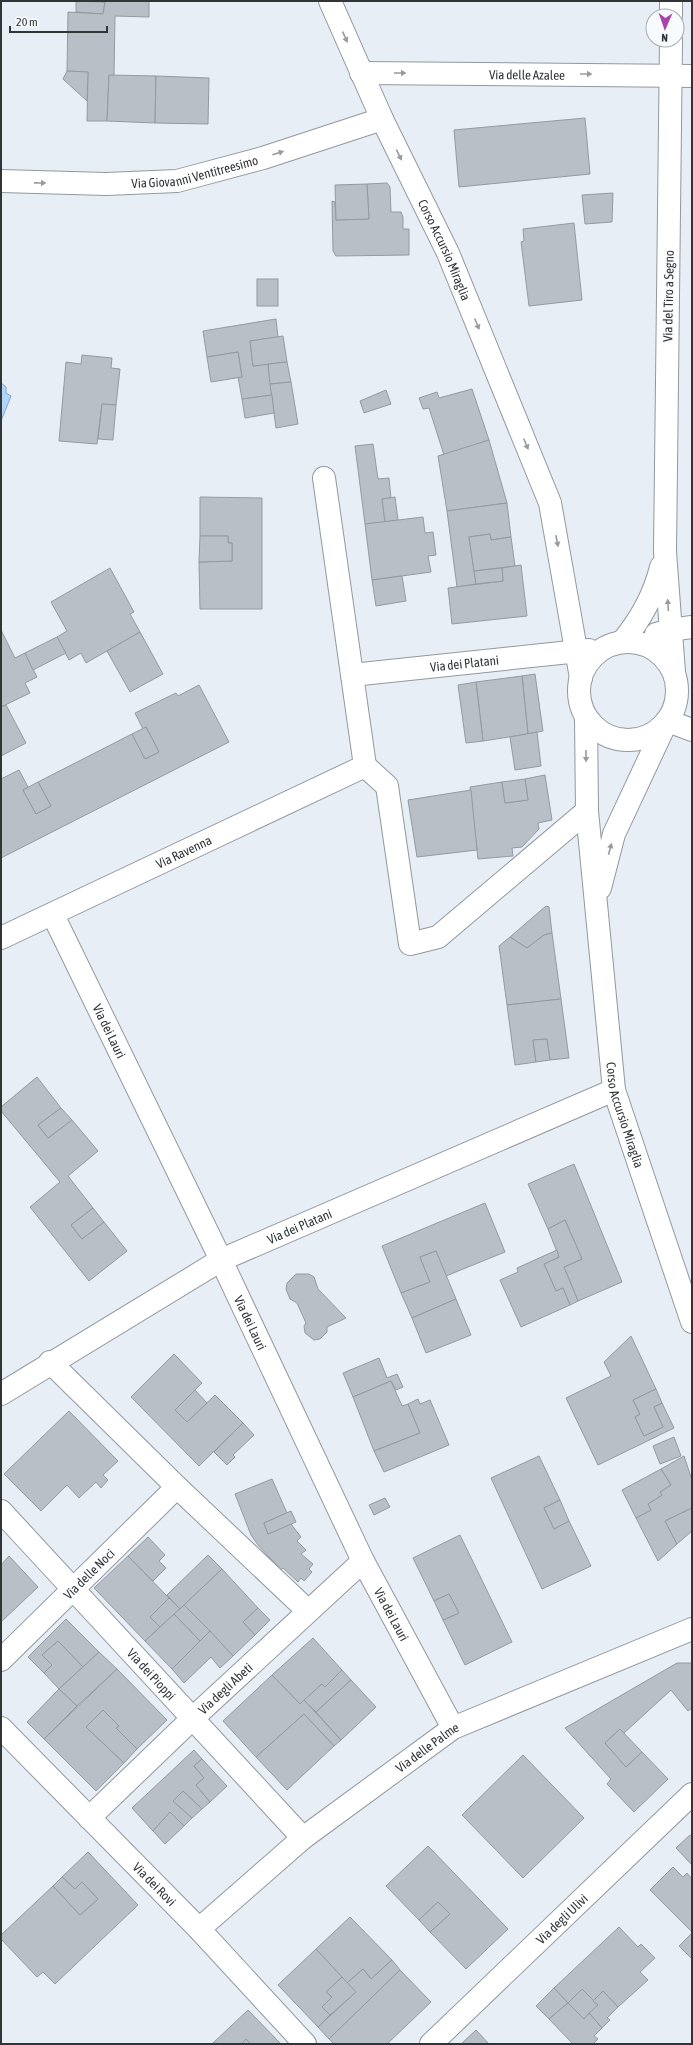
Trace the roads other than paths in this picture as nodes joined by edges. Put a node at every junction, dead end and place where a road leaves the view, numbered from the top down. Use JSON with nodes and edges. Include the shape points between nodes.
{"nodes":[{"id":1,"x":330,"y":1,"type":"edge"},
{"id":2,"x":671,"y":48,"type":"edge"},
{"id":3,"x":361,"y":73,"type":"junction"},
{"id":4,"x":670,"y":75,"type":"junction"},
{"id":5,"x":692,"y":76,"type":"edge"},
{"id":6,"x":382,"y":119,"type":"junction"},
{"id":7,"x":1,"y":181,"type":"edge"},
{"id":8,"x":324,"y":478,"type":"dead end"},
{"id":9,"x":665,"y":552,"type":"junction"},
{"id":10,"x":692,"y":627,"type":"edge"},
{"id":11,"x":670,"y":630,"type":"junction"},
{"id":12,"x":619,"y":644,"type":"junction"},
{"id":13,"x":576,"y":650,"type":"junction"},
{"id":14,"x":674,"y":672,"type":"junction"},
{"id":15,"x":352,"y":675,"type":"junction"},
{"id":16,"x":580,"y":678,"type":"junction"},
{"id":17,"x":692,"y":698,"type":"edge"},
{"id":18,"x":586,"y":717,"type":"junction"},
{"id":19,"x":668,"y":721,"type":"junction"},
{"id":20,"x":692,"y":730,"type":"edge"},
{"id":21,"x":365,"y":766,"type":"junction"},
{"id":22,"x":587,"y":811,"type":"junction"},
{"id":23,"x":596,"y":900,"type":"junction"},
{"id":24,"x":53,"y":915,"type":"junction"},
{"id":25,"x":1,"y":938,"type":"edge"},
{"id":26,"x":614,"y":1090,"type":"junction"},
{"id":27,"x":221,"y":1260,"type":"junction"},
{"id":28,"x":692,"y":1322,"type":"edge"},
{"id":29,"x":50,"y":1362,"type":"junction"},
{"id":30,"x":1,"y":1394,"type":"edge"},
{"id":31,"x":177,"y":1487,"type":"junction"},
{"id":32,"x":1,"y":1511,"type":"edge"},
{"id":33,"x":363,"y":1561,"type":"junction"},
{"id":34,"x":73,"y":1589,"type":"junction"},
{"id":35,"x":308,"y":1611,"type":"junction"},
{"id":36,"x":692,"y":1629,"type":"edge"},
{"id":37,"x":1,"y":1660,"type":"edge"},
{"id":38,"x":192,"y":1718,"type":"junction"},
{"id":39,"x":1,"y":1728,"type":"edge"},
{"id":40,"x":453,"y":1728,"type":"junction"},
{"id":41,"x":692,"y":1794,"type":"edge"},
{"id":42,"x":89,"y":1818,"type":"junction"},
{"id":43,"x":303,"y":1838,"type":"junction"},
{"id":44,"x":199,"y":1929,"type":"junction"},
{"id":45,"x":305,"y":2044,"type":"edge"},
{"id":46,"x":431,"y":2044,"type":"edge"}],
"edges":[{"from":1,"to":3,"type":"street","name":"Corso Accursio Miraglia","one_way":true},
{"from":2,"to":4,"type":"street","name":"Via del Tiro a Segno"},
{"from":3,"to":4,"type":"street","name":"Via delle Azalee","one_way":true},
{"from":3,"to":6,"type":"street","name":"Corso Accursio Miraglia"},
{"from":4,"to":5,"type":"street","name":"Via delle Azalee"},
{"from":4,"to":9,"type":"street","name":"Via del Tiro a Segno"},
{"from":7,"to":6,"type":"street","name":"Via Giovanni Ventitreesimo","one_way":true,"via":[[106,184],[177,181],[263,158]]},
{"from":6,"to":13,"type":"street","name":"Corso Accursio Miraglia","one_way":true,"via":[[448,253],[550,503]]},
{"from":8,"to":15,"type":"street"},
{"from":11,"to":9,"type":"street","one_way":true},
{"from":9,"to":12,"type":"street","via":[[658,583],[647,609]]},
{"from":10,"to":11,"type":"street"},
{"from":11,"to":12,"type":"street"},
{"from":11,"to":14,"type":"street"},
{"from":12,"to":13,"type":"street","name":"Via dei Platani"},
{"from":12,"to":14,"type":"street","via":[[646,645],[658,651]]},
{"from":12,"to":16,"type":"street","via":[[592,657]]},
{"from":13,"to":15,"type":"street","name":"Via dei Platani"},
{"from":13,"to":16,"type":"street","name":"Corso Accursio Miraglia"},
{"from":14,"to":19,"type":"street","via":[[678,696]]},
{"from":15,"to":21,"type":"street"},
{"from":16,"to":18,"type":"street","via":[[578,691]]},
{"from":17,"to":19,"type":"street"},
{"from":18,"to":19,"type":"street","via":[[605,735],[631,740],[657,732]]},
{"from":18,"to":22,"type":"street","name":"Corso Accursio Miraglia","one_way":true},
{"from":19,"to":20,"type":"street"},
{"from":23,"to":19,"type":"street","one_way":true,"via":[[614,834]]},
{"from":21,"to":22,"type":"street","via":[[387,786],[410,944],[438,938]]},
{"from":21,"to":24,"type":"street","name":"Via Ravenna"},
{"from":22,"to":23,"type":"street","name":"Corso Accursio Miraglia"},
{"from":23,"to":26,"type":"street","name":"Corso Accursio Miraglia"},
{"from":24,"to":25,"type":"street","name":"Via Ravenna"},
{"from":24,"to":27,"type":"street","name":"Via dei Lauri"},
{"from":26,"to":27,"type":"street","name":"Via dei Platani"},
{"from":26,"to":28,"type":"street","name":"Corso Accursio Miraglia"},
{"from":27,"to":29,"type":"street","name":"Via dei Platani"},
{"from":27,"to":33,"type":"street","name":"Via dei Lauri"},
{"from":29,"to":30,"type":"street","name":"Via dei Platani"},
{"from":29,"to":31,"type":"street"},
{"from":31,"to":34,"type":"street","name":"Via delle Noci"},
{"from":31,"to":35,"type":"street"},
{"from":32,"to":34,"type":"street","name":"Via dei Pioppi"},
{"from":33,"to":35,"type":"street","name":"Via degli Abeti"},
{"from":33,"to":40,"type":"street","name":"Via dei Lauri"},
{"from":34,"to":37,"type":"street","name":"Via delle Noci"},
{"from":34,"to":38,"type":"street","name":"Via dei Pioppi"},
{"from":35,"to":38,"type":"street","name":"Via degli Abeti"},
{"from":36,"to":40,"type":"street","name":"Via delle Palme"},
{"from":38,"to":42,"type":"street","name":"Via degli Abeti"},
{"from":38,"to":43,"type":"street","name":"Via dei Pioppi"},
{"from":39,"to":42,"type":"street","name":"Via dei Rovi"},
{"from":40,"to":43,"type":"street","name":"Via delle Palme"},
{"from":41,"to":46,"type":"street","name":"Via degli Ulivi"},
{"from":42,"to":44,"type":"street","name":"Via dei Rovi"},
{"from":43,"to":44,"type":"street","name":"Via delle Palme"},
{"from":44,"to":45,"type":"street","name":"Via dei Rovi"}]}
